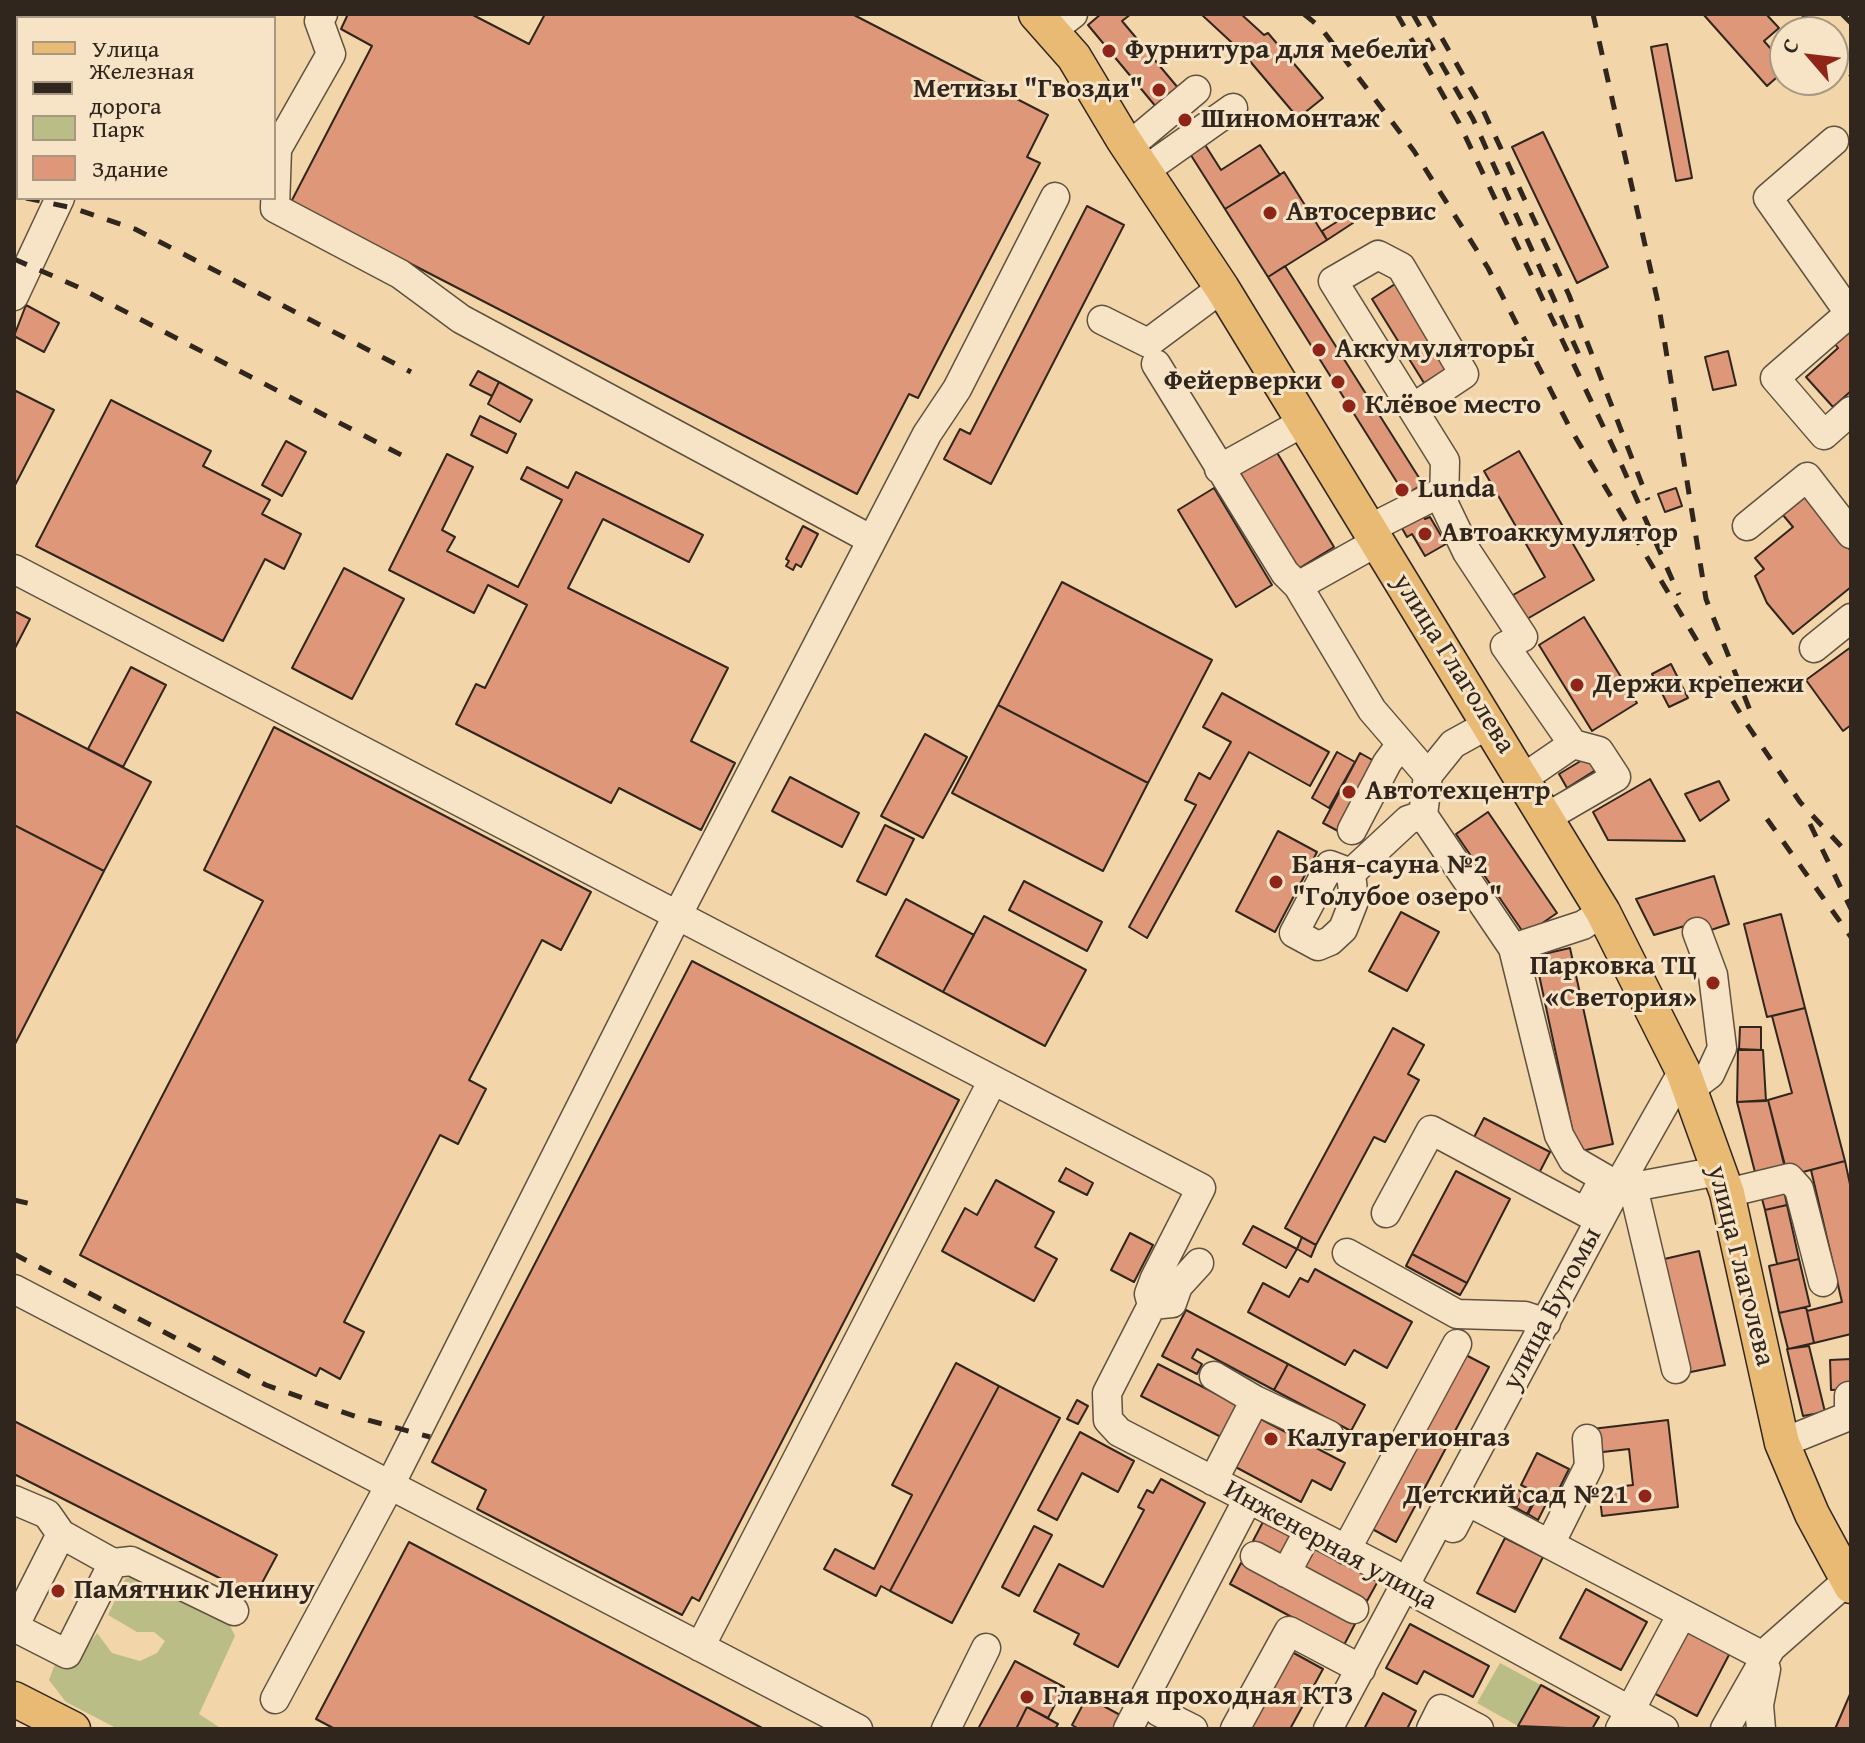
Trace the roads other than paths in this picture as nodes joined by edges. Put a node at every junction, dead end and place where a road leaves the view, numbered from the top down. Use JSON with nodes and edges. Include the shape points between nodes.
{"nodes":[{"id":1,"x":323,"y":14,"type":"edge"},
{"id":2,"x":1053,"y":20,"type":"edge"},
{"id":3,"x":1196,"y":90,"type":"dead end"},
{"id":4,"x":1233,"y":108,"type":"dead end"},
{"id":5,"x":1834,"y":141,"type":"dead end"},
{"id":6,"x":276,"y":149,"type":"edge"},
{"id":7,"x":1136,"y":159,"type":"junction"},
{"id":8,"x":1055,"y":197,"type":"dead end"},
{"id":9,"x":59,"y":200,"type":"edge"},
{"id":10,"x":275,"y":200,"type":"edge"},
{"id":11,"x":1222,"y":288,"type":"junction"},
{"id":12,"x":14,"y":296,"type":"edge"},
{"id":13,"x":1850,"y":313,"type":"edge"},
{"id":14,"x":1102,"y":320,"type":"dead end"},
{"id":15,"x":1156,"y":364,"type":"dead end"},
{"id":16,"x":1413,"y":408,"type":"junction"},
{"id":17,"x":1851,"y":411,"type":"edge"},
{"id":18,"x":1302,"y":423,"type":"junction"},
{"id":19,"x":1219,"y":469,"type":"junction"},
{"id":20,"x":1442,"y":492,"type":"junction"},
{"id":21,"x":1747,"y":526,"type":"dead end"},
{"id":22,"x":1851,"y":534,"type":"edge"},
{"id":23,"x":1373,"y":535,"type":"junction"},
{"id":24,"x":872,"y":540,"type":"junction"},
{"id":25,"x":14,"y":569,"type":"edge"},
{"id":26,"x":1298,"y":586,"type":"junction"},
{"id":27,"x":1851,"y":618,"type":"edge"},
{"id":28,"x":1814,"y":648,"type":"dead end"},
{"id":29,"x":1491,"y":723,"type":"junction"},
{"id":30,"x":1401,"y":744,"type":"junction"},
{"id":31,"x":1573,"y":744,"type":"junction"},
{"id":32,"x":1428,"y":775,"type":"junction"},
{"id":33,"x":1522,"y":779,"type":"junction"},
{"id":34,"x":1423,"y":815,"type":"junction"},
{"id":35,"x":1547,"y":817,"type":"junction"},
{"id":36,"x":1352,"y":830,"type":"dead end"},
{"id":37,"x":1351,"y":873,"type":"dead end"},
{"id":38,"x":1603,"y":912,"type":"junction"},
{"id":39,"x":678,"y":914,"type":"junction"},
{"id":40,"x":1697,"y":932,"type":"dead end"},
{"id":41,"x":1513,"y":948,"type":"junction"},
{"id":42,"x":993,"y":1080,"type":"junction"},
{"id":43,"x":1686,"y":1080,"type":"junction"},
{"id":44,"x":1723,"y":1182,"type":"junction"},
{"id":45,"x":1619,"y":1183,"type":"junction"},
{"id":46,"x":1386,"y":1213,"type":"dead end"},
{"id":47,"x":1593,"y":1216,"type":"junction"},
{"id":48,"x":1347,"y":1253,"type":"dead end"},
{"id":49,"x":1199,"y":1263,"type":"dead end"},
{"id":50,"x":1823,"y":1282,"type":"dead end"},
{"id":51,"x":14,"y":1289,"type":"edge"},
{"id":52,"x":1152,"y":1305,"type":"junction"},
{"id":53,"x":1546,"y":1323,"type":"junction"},
{"id":54,"x":1457,"y":1344,"type":"dead end"},
{"id":55,"x":1676,"y":1369,"type":"dead end"},
{"id":56,"x":1214,"y":1376,"type":"dead end"},
{"id":57,"x":1849,"y":1396,"type":"dead end"},
{"id":58,"x":1255,"y":1400,"type":"junction"},
{"id":59,"x":1329,"y":1435,"type":"dead end"},
{"id":60,"x":1587,"y":1439,"type":"dead end"},
{"id":61,"x":1782,"y":1443,"type":"junction"},
{"id":62,"x":1213,"y":1481,"type":"junction"},
{"id":63,"x":390,"y":1485,"type":"junction"},
{"id":64,"x":1248,"y":1499,"type":"junction"},
{"id":65,"x":14,"y":1500,"type":"edge"},
{"id":66,"x":1309,"y":1530,"type":"junction"},
{"id":67,"x":61,"y":1534,"type":"junction"},
{"id":68,"x":1550,"y":1544,"type":"junction"},
{"id":69,"x":1346,"y":1550,"type":"junction"},
{"id":70,"x":1255,"y":1556,"type":"dead end"},
{"id":71,"x":113,"y":1563,"type":"junction"},
{"id":72,"x":1846,"y":1568,"type":"edge"},
{"id":73,"x":1286,"y":1573,"type":"junction"},
{"id":74,"x":1411,"y":1590,"type":"junction"},
{"id":75,"x":1354,"y":1609,"type":"dead end"},
{"id":76,"x":234,"y":1611,"type":"dead end"},
{"id":77,"x":1682,"y":1614,"type":"junction"},
{"id":78,"x":14,"y":1627,"type":"edge"},
{"id":79,"x":700,"y":1647,"type":"junction"},
{"id":80,"x":986,"y":1648,"type":"dead end"},
{"id":81,"x":1765,"y":1657,"type":"junction"},
{"id":82,"x":1361,"y":1669,"type":"junction"},
{"id":83,"x":14,"y":1699,"type":"edge"},
{"id":84,"x":275,"y":1699,"type":"dead end"},
{"id":85,"x":1159,"y":1712,"type":"dead end"},
{"id":86,"x":1625,"y":1720,"type":"edge"},
{"id":87,"x":59,"y":1726,"type":"edge"},
{"id":88,"x":858,"y":1729,"type":"edge"},
{"id":89,"x":946,"y":1729,"type":"edge"},
{"id":90,"x":1128,"y":1729,"type":"edge"},
{"id":91,"x":1193,"y":1729,"type":"edge"},
{"id":92,"x":1235,"y":1729,"type":"edge"},
{"id":93,"x":1328,"y":1729,"type":"edge"},
{"id":94,"x":1431,"y":1729,"type":"edge"},
{"id":95,"x":1479,"y":1729,"type":"edge"},
{"id":96,"x":1664,"y":1729,"type":"edge"},
{"id":97,"x":1725,"y":1729,"type":"edge"},
{"id":98,"x":1761,"y":1729,"type":"edge"}],
"edges":[{"from":1,"to":6,"type":"street","via":[[319,21],[331,54]]},
{"from":2,"to":7,"type":"main road","name":"улица Глаголева"},
{"from":3,"to":7,"type":"street"},
{"from":4,"to":7,"type":"street"},
{"from":5,"to":13,"type":"street","via":[[1768,198]]},
{"from":7,"to":11,"type":"main road","name":"улица Глаголева"},
{"from":8,"to":24,"type":"street"},
{"from":9,"to":12,"type":"street"},
{"from":10,"to":24,"type":"street","via":[[275,208],[400,274],[461,319]]},
{"from":11,"to":14,"type":"street","via":[[1148,343]]},
{"from":11,"to":18,"type":"main road","name":"улица Глаголева"},
{"from":13,"to":17,"type":"street","via":[[1775,378],[1824,435]]},
{"from":15,"to":19,"type":"street"},
{"from":16,"to":16,"type":"street","via":[[1333,281],[1378,255],[1401,267],[1464,374]]},
{"from":16,"to":20,"type":"street","via":[[1445,461]]},
{"from":18,"to":19,"type":"street"},
{"from":18,"to":23,"type":"main road","name":"улица Глаголева"},
{"from":19,"to":26,"type":"street"},
{"from":20,"to":23,"type":"street"},
{"from":20,"to":31,"type":"street","via":[[1467,552],[1523,637],[1505,646]]},
{"from":21,"to":22,"type":"street","via":[[1807,477]]},
{"from":23,"to":26,"type":"street"},
{"from":23,"to":29,"type":"main road","name":"улица Глаголева"},
{"from":24,"to":39,"type":"street"},
{"from":25,"to":39,"type":"street"},
{"from":26,"to":30,"type":"street","via":[[1372,710]]},
{"from":27,"to":28,"type":"street"},
{"from":29,"to":32,"type":"street","via":[[1453,744]]},
{"from":29,"to":33,"type":"main road","name":"улица Глаголева"},
{"from":30,"to":32,"type":"street"},
{"from":30,"to":36,"type":"street"},
{"from":31,"to":33,"type":"street"},
{"from":31,"to":35,"type":"street","via":[[1599,751],[1616,777]]},
{"from":32,"to":34,"type":"street"},
{"from":33,"to":35,"type":"main road","name":"улица Глаголева"},
{"from":34,"to":37,"type":"street","via":[[1408,820]]},
{"from":34,"to":41,"type":"street"},
{"from":35,"to":38,"type":"main road","name":"улица Глаголева"},
{"from":38,"to":41,"type":"street","via":[[1583,925]]},
{"from":38,"to":43,"type":"main road","name":"улица Глаголева"},
{"from":39,"to":42,"type":"street"},
{"from":39,"to":63,"type":"street"},
{"from":40,"to":43,"type":"street","name":"улица Бутомы","via":[[1713,975],[1722,1048],[1710,1074]]},
{"from":41,"to":45,"type":"street","via":[[1559,1135],[1573,1160]]},
{"from":42,"to":52,"type":"street","via":[[1201,1188],[1155,1278],[1149,1294]]},
{"from":42,"to":79,"type":"street"},
{"from":43,"to":44,"type":"main road","name":"улица Глаголева"},
{"from":43,"to":45,"type":"street","name":"улица Бутомы"},
{"from":44,"to":45,"type":"street"},
{"from":44,"to":50,"type":"street","via":[[1789,1178],[1799,1189]]},
{"from":44,"to":61,"type":"main road","name":"улица Глаголева"},
{"from":45,"to":47,"type":"street","name":"улица Бутомы"},
{"from":45,"to":55,"type":"street"},
{"from":46,"to":47,"type":"street","via":[[1431,1130]]},
{"from":47,"to":53,"type":"street","name":"улица Бутомы"},
{"from":48,"to":53,"type":"street","via":[[1457,1314],[1525,1316]]},
{"from":49,"to":52,"type":"street","via":[[1178,1286],[1172,1303]]},
{"from":51,"to":63,"type":"street"},
{"from":52,"to":62,"type":"street","name":"Инженерная улица","via":[[1107,1393],[1108,1420],[1119,1432]]},
{"from":53,"to":74,"type":"street","name":"улица Бутомы"},
{"from":54,"to":69,"type":"street"},
{"from":56,"to":58,"type":"street"},
{"from":57,"to":61,"type":"street","via":[[1849,1416]]},
{"from":58,"to":59,"type":"street"},
{"from":58,"to":62,"type":"street"},
{"from":60,"to":68,"type":"street","via":[[1589,1466]]},
{"from":61,"to":72,"type":"main road","name":"улица Глаголева"},
{"from":62,"to":64,"type":"street","name":"Инженерная улица"},
{"from":63,"to":79,"type":"street"},
{"from":63,"to":84,"type":"street"},
{"from":64,"to":66,"type":"street","name":"Инженерная улица"},
{"from":64,"to":90,"type":"street"},
{"from":65,"to":67,"type":"street","via":[[47,1514]]},
{"from":66,"to":69,"type":"street","name":"Инженерная улица"},
{"from":66,"to":73,"type":"street"},
{"from":67,"to":71,"type":"street"},
{"from":67,"to":78,"type":"street"},
{"from":68,"to":74,"type":"street","via":[[1467,1501]]},
{"from":68,"to":77,"type":"street"},
{"from":69,"to":74,"type":"street","name":"Инженерная улица","via":[[1392,1573]]},
{"from":70,"to":73,"type":"street"},
{"from":71,"to":76,"type":"street","via":[[131,1561]]},
{"from":71,"to":78,"type":"street","via":[[67,1654]]},
{"from":72,"to":81,"type":"street"},
{"from":73,"to":75,"type":"street"},
{"from":74,"to":82,"type":"street","name":"улица Бутомы"},
{"from":74,"to":86,"type":"street","name":"Инженерная улица"},
{"from":77,"to":81,"type":"street"},
{"from":77,"to":86,"type":"street"},
{"from":79,"to":88,"type":"street"},
{"from":80,"to":89,"type":"street"},
{"from":81,"to":97,"type":"street"},
{"from":81,"to":98,"type":"street"},
{"from":82,"to":92,"type":"street","via":[[1289,1631]]},
{"from":82,"to":93,"type":"street","name":"улица Бутомы"},
{"from":83,"to":87,"type":"main road"},
{"from":85,"to":91,"type":"street"},
{"from":86,"to":96,"type":"street","name":"Инженерная улица"},
{"from":94,"to":95,"type":"street","via":[[1441,1709]]}]}
